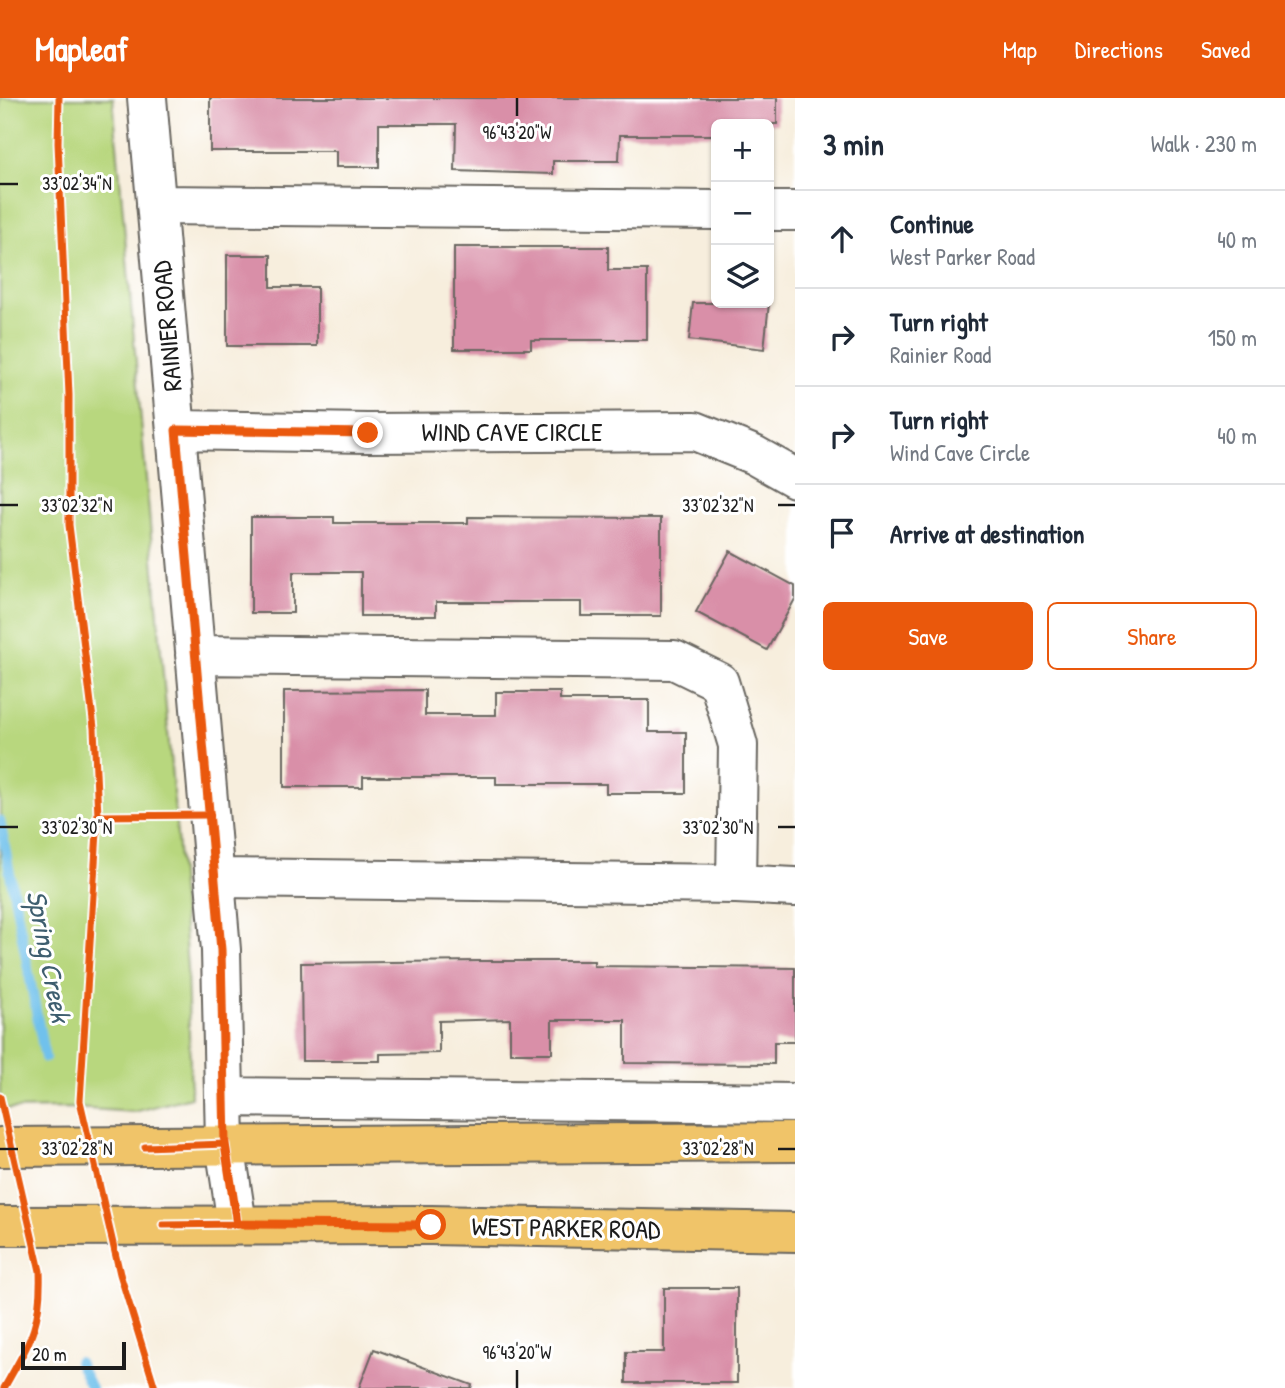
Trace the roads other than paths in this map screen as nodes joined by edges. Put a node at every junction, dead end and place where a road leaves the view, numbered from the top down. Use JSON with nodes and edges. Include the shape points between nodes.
{"nodes":[{"id":1,"x":147,"y":98,"type":"edge"},
{"id":2,"x":156,"y":205,"type":"junction"},
{"id":3,"x":711,"y":210,"type":"edge"},
{"id":4,"x":774,"y":211,"type":"edge"},
{"id":5,"x":795,"y":211,"type":"edge"},
{"id":6,"x":176,"y":430,"type":"junction"},
{"id":7,"x":795,"y":478,"type":"edge"},
{"id":8,"x":195,"y":655,"type":"junction"},
{"id":9,"x":215,"y":878,"type":"junction"},
{"id":10,"x":736,"y":884,"type":"junction"},
{"id":11,"x":795,"y":887,"type":"edge"},
{"id":12,"x":224,"y":1097,"type":"junction"},
{"id":13,"x":795,"y":1103,"type":"edge"},
{"id":14,"x":795,"y":1142,"type":"edge"},
{"id":15,"x":225,"y":1144,"type":"junction"},
{"id":16,"x":0,"y":1147,"type":"edge"},
{"id":17,"x":237,"y":1224,"type":"junction"},
{"id":18,"x":0,"y":1226,"type":"edge"},
{"id":19,"x":795,"y":1232,"type":"edge"}],
"edges":[{"from":1,"to":2,"type":"street","name":"RAINIER ROAD"},
{"from":2,"to":3,"type":"street"},
{"from":2,"to":6,"type":"street","name":"RAINIER ROAD"},
{"from":4,"to":5,"type":"street"},
{"from":6,"to":7,"type":"street","name":"WIND CAVE CIRCLE","via":[[695,431]]},
{"from":6,"to":8,"type":"street","name":"RAINIER ROAD"},
{"from":8,"to":9,"type":"street","name":"RAINIER ROAD"},
{"from":8,"to":10,"type":"street","via":[[674,660],[719,682],[738,745]]},
{"from":9,"to":10,"type":"street"},
{"from":9,"to":12,"type":"street","name":"RAINIER ROAD"},
{"from":10,"to":11,"type":"street"},
{"from":12,"to":13,"type":"street"},
{"from":12,"to":15,"type":"street","name":"RAINIER ROAD"},
{"from":14,"to":15,"type":"main road"},
{"from":15,"to":16,"type":"main road"},
{"from":15,"to":17,"type":"street","name":"RAINIER ROAD"},
{"from":17,"to":18,"type":"main road","name":"WEST PARKER ROAD"},
{"from":17,"to":19,"type":"main road","name":"WEST PARKER ROAD"}]}
